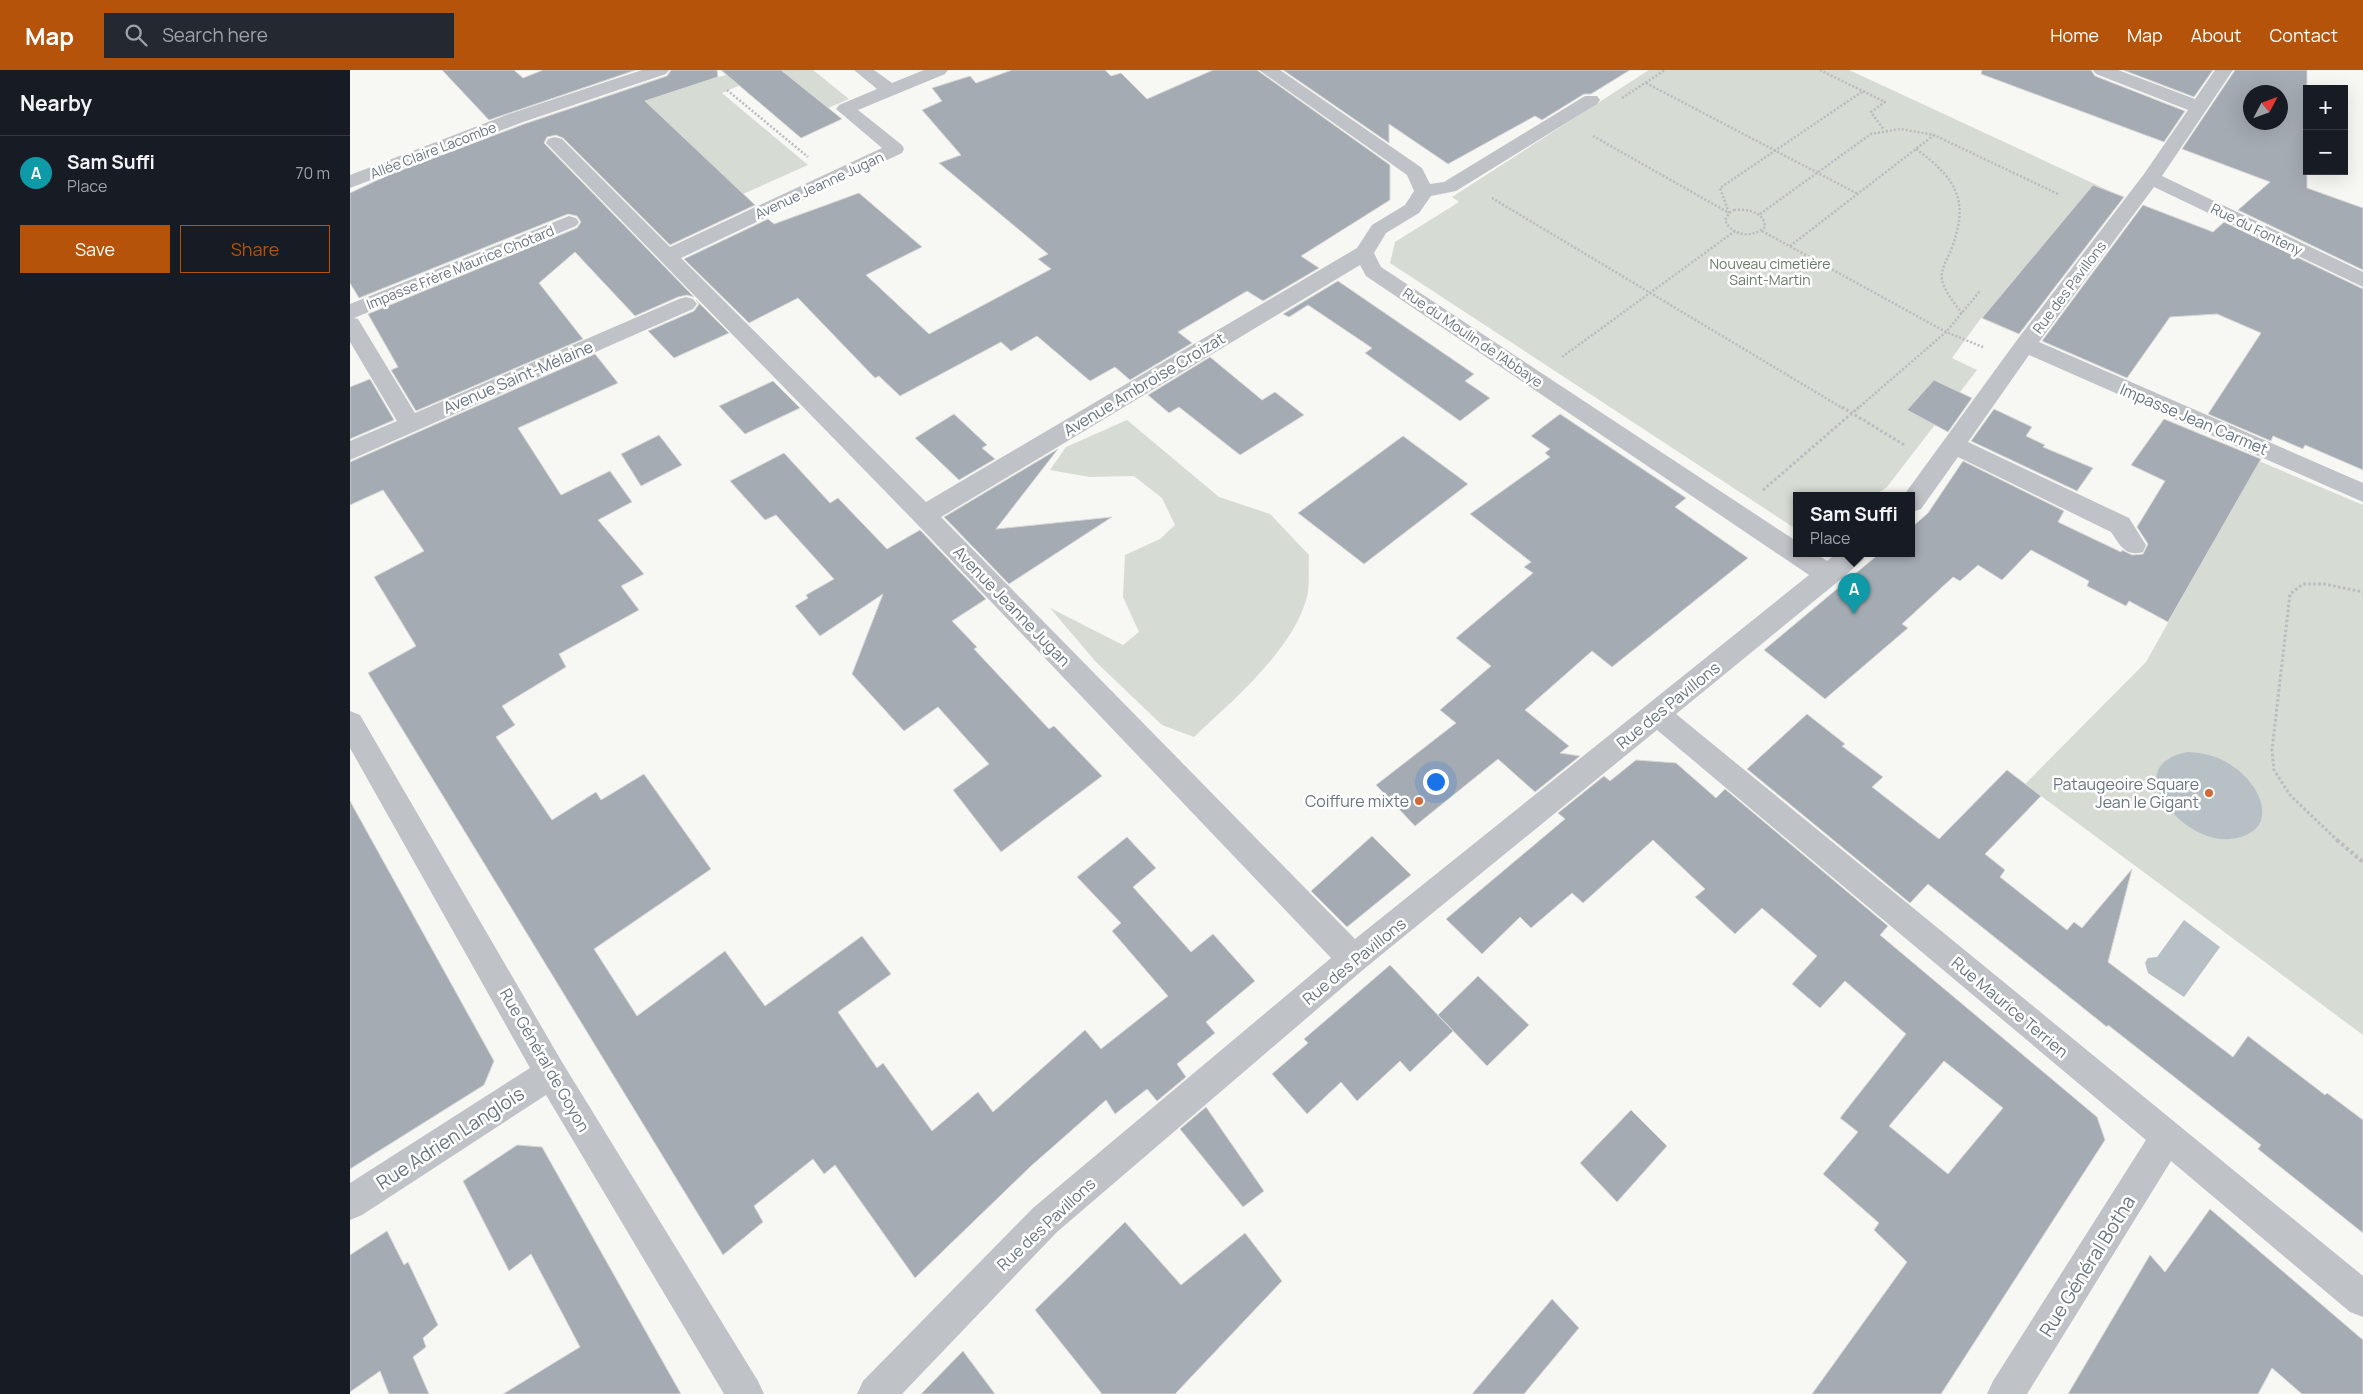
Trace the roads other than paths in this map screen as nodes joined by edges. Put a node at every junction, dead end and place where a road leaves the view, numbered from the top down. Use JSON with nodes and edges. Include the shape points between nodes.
{"nodes":[{"id":1,"x":660,"y":70,"type":"edge"},
{"id":2,"x":863,"y":70,"type":"edge"},
{"id":3,"x":939,"y":70,"type":"edge"},
{"id":4,"x":1268,"y":70,"type":"edge"},
{"id":5,"x":2102,"y":70,"type":"edge"},
{"id":6,"x":2224,"y":70,"type":"edge"},
{"id":7,"x":889,"y":90,"type":"junction"},
{"id":8,"x":1591,"y":100,"type":"dead end"},
{"id":9,"x":2198,"y":107,"type":"junction"},
{"id":10,"x":555,"y":143,"type":"dead end"},
{"id":11,"x":2151,"y":178,"type":"junction"},
{"id":12,"x":350,"y":182,"type":"edge"},
{"id":13,"x":1424,"y":191,"type":"junction"},
{"id":14,"x":569,"y":222,"type":"dead end"},
{"id":15,"x":1364,"y":253,"type":"junction"},
{"id":16,"x":668,"y":256,"type":"junction"},
{"id":17,"x":2363,"y":280,"type":"edge"},
{"id":18,"x":686,"y":304,"type":"dead end"},
{"id":19,"x":350,"y":312,"type":"edge"},
{"id":20,"x":350,"y":324,"type":"edge"},
{"id":21,"x":2019,"y":353,"type":"junction"},
{"id":22,"x":410,"y":424,"type":"junction"},
{"id":23,"x":1954,"y":445,"type":"junction"},
{"id":24,"x":350,"y":451,"type":"edge"},
{"id":25,"x":2363,"y":493,"type":"edge"},
{"id":26,"x":1915,"y":499,"type":"edge"},
{"id":27,"x":924,"y":515,"type":"junction"},
{"id":28,"x":2134,"y":545,"type":"dead end"},
{"id":29,"x":1793,"y":551,"type":"edge"},
{"id":30,"x":1802,"y":557,"type":"edge"},
{"id":31,"x":1849,"y":557,"type":"edge"},
{"id":32,"x":1826,"y":576,"type":"junction"},
{"id":33,"x":1657,"y":714,"type":"junction"},
{"id":34,"x":350,"y":723,"type":"edge"},
{"id":35,"x":1353,"y":959,"type":"junction"},
{"id":36,"x":551,"y":1073,"type":"junction"},
{"id":37,"x":2167,"y":1137,"type":"junction"},
{"id":38,"x":350,"y":1203,"type":"edge"},
{"id":39,"x":2363,"y":1299,"type":"edge"},
{"id":40,"x":745,"y":1394,"type":"edge"},
{"id":41,"x":876,"y":1394,"type":"edge"},
{"id":42,"x":2006,"y":1394,"type":"edge"}],
"edges":[{"from":1,"to":12,"type":"street","name":"Allée Claire Lacombe","via":[[516,118]]},
{"from":2,"to":7,"type":"street"},
{"from":3,"to":7,"type":"street","name":"Avenue Jeanne Jugan"},
{"from":4,"to":13,"type":"street","via":[[1415,172]]},
{"from":5,"to":9,"type":"street"},
{"from":6,"to":9,"type":"street","name":"Rue des Pavillons"},
{"from":7,"to":16,"type":"street","name":"Avenue Jeanne Jugan","via":[[845,109],[895,149]]},
{"from":8,"to":13,"type":"street","via":[[1449,187]]},
{"from":9,"to":11,"type":"street","name":"Rue des Pavillons"},
{"from":10,"to":16,"type":"street","name":"Avenue Jeanne Jugan"},
{"from":11,"to":17,"type":"street","name":"Rue du Fonteny"},
{"from":11,"to":21,"type":"street","name":"Rue des Pavillons"},
{"from":13,"to":15,"type":"street","via":[[1412,209],[1379,229]]},
{"from":14,"to":19,"type":"street","name":"Impasse Frère Maurice Chotard"},
{"from":15,"to":27,"type":"street","name":"Avenue Ambroise Croizat"},
{"from":15,"to":29,"type":"street","name":"Rue du Moulin de l'Abbaye","via":[[1373,271]]},
{"from":16,"to":27,"type":"street","name":"Avenue Jeanne Jugan"},
{"from":18,"to":22,"type":"street","name":"Avenue Saint-Mélaine"},
{"from":20,"to":22,"type":"street","name":"Impasse Frère Maurice Chotard"},
{"from":21,"to":23,"type":"street","name":"Rue des Pavillons"},
{"from":21,"to":25,"type":"street","name":"Impasse Jean Carmet"},
{"from":22,"to":24,"type":"street","name":"Avenue Saint-Mélaine"},
{"from":23,"to":26,"type":"street","name":"Rue des Pavillons"},
{"from":23,"to":28,"type":"street","via":[[2120,525]]},
{"from":27,"to":35,"type":"street","name":"Avenue Jeanne Jugan"},
{"from":30,"to":32,"type":"street","name":"Rue du Moulin de l'Abbaye"},
{"from":31,"to":32,"type":"street","name":"Rue des Pavillons"},
{"from":32,"to":33,"type":"street","name":"Rue des Pavillons"},
{"from":33,"to":35,"type":"street","name":"Rue des Pavillons"},
{"from":33,"to":37,"type":"street","name":"Rue Maurice Terrien"},
{"from":34,"to":36,"type":"street","name":"Rue Général de Goyon"},
{"from":35,"to":41,"type":"street","name":"Rue des Pavillons","via":[[1045,1220]]},
{"from":36,"to":38,"type":"street","name":"Rue Adrien Langlois"},
{"from":36,"to":40,"type":"street","name":"Rue Général de Goyon"},
{"from":37,"to":39,"type":"street","name":"Rue Maurice Terrien"},
{"from":37,"to":42,"type":"street","name":"Rue Général Botha"}]}
